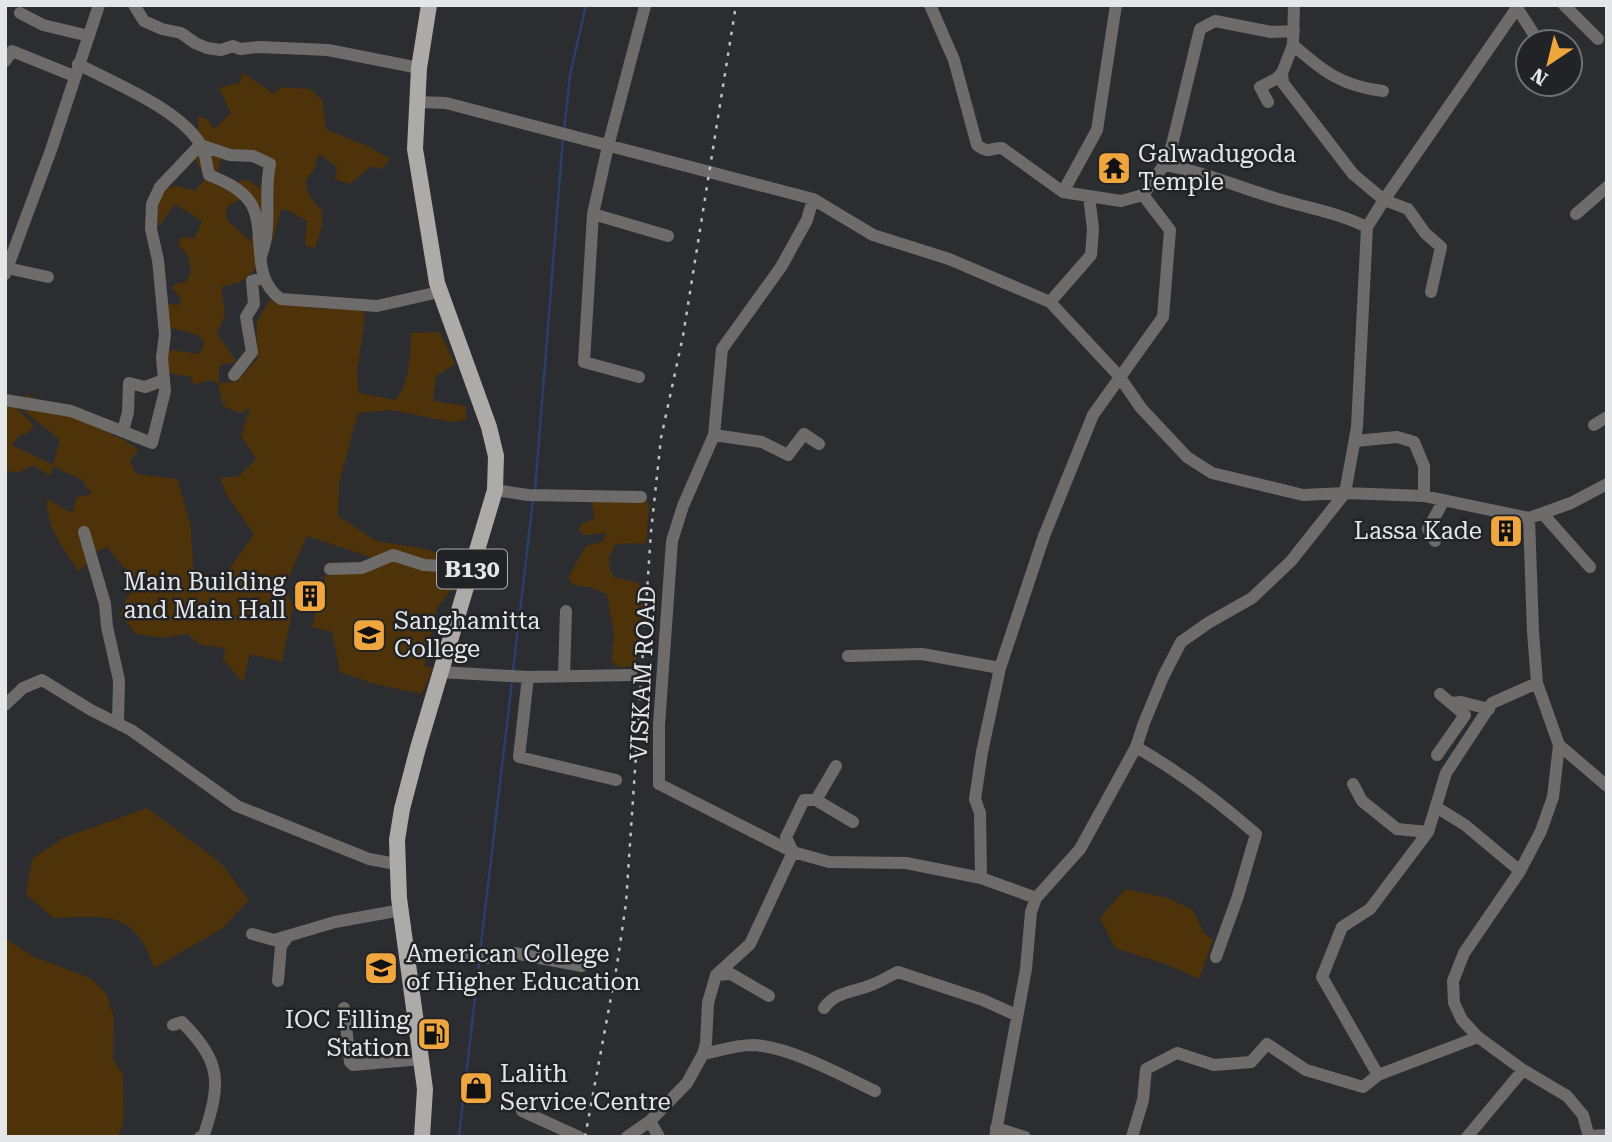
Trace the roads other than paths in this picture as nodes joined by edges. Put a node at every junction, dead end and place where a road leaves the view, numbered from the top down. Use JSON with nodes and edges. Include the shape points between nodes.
{"nodes":[{"id":1,"x":99,"y":5,"type":"edge"},
{"id":2,"x":134,"y":5,"type":"edge"},
{"id":3,"x":429,"y":5,"type":"edge"},
{"id":4,"x":930,"y":5,"type":"edge"},
{"id":5,"x":1116,"y":5,"type":"edge"},
{"id":6,"x":1294,"y":5,"type":"edge"},
{"id":7,"x":1564,"y":5,"type":"edge"},
{"id":8,"x":645,"y":6,"type":"edge"},
{"id":9,"x":1517,"y":6,"type":"edge"},
{"id":10,"x":20,"y":13,"type":"dead end"},
{"id":11,"x":1530,"y":28,"type":"edge"},
{"id":12,"x":89,"y":36,"type":"junction"},
{"id":13,"x":1293,"y":38,"type":"junction"},
{"id":14,"x":1598,"y":39,"type":"dead end"},
{"id":15,"x":7,"y":54,"type":"edge"},
{"id":16,"x":419,"y":68,"type":"junction"},
{"id":17,"x":76,"y":70,"type":"junction"},
{"id":18,"x":1282,"y":72,"type":"junction"},
{"id":19,"x":1383,"y":91,"type":"dead end"},
{"id":20,"x":418,"y":102,"type":"junction"},
{"id":21,"x":1268,"y":102,"type":"dead end"},
{"id":22,"x":200,"y":145,"type":"junction"},
{"id":23,"x":608,"y":146,"type":"junction"},
{"id":24,"x":1164,"y":165,"type":"junction"},
{"id":25,"x":1607,"y":187,"type":"edge"},
{"id":26,"x":1063,"y":191,"type":"junction"},
{"id":27,"x":1143,"y":195,"type":"junction"},
{"id":28,"x":1089,"y":196,"type":"junction"},
{"id":29,"x":813,"y":199,"type":"junction"},
{"id":30,"x":1384,"y":200,"type":"junction"},
{"id":31,"x":593,"y":214,"type":"junction"},
{"id":32,"x":1576,"y":214,"type":"dead end"},
{"id":33,"x":1367,"y":227,"type":"junction"},
{"id":34,"x":668,"y":236,"type":"dead end"},
{"id":35,"x":261,"y":256,"type":"junction"},
{"id":36,"x":6,"y":271,"type":"edge"},
{"id":37,"x":48,"y":277,"type":"dead end"},
{"id":38,"x":263,"y":278,"type":"junction"},
{"id":39,"x":439,"y":292,"type":"junction"},
{"id":40,"x":1431,"y":292,"type":"dead end"},
{"id":41,"x":1050,"y":302,"type":"junction"},
{"id":42,"x":234,"y":375,"type":"dead end"},
{"id":43,"x":1119,"y":376,"type":"junction"},
{"id":44,"x":639,"y":377,"type":"dead end"},
{"id":45,"x":164,"y":380,"type":"junction"},
{"id":46,"x":5,"y":400,"type":"edge"},
{"id":47,"x":1607,"y":417,"type":"edge"},
{"id":48,"x":1594,"y":425,"type":"dead end"},
{"id":49,"x":123,"y":431,"type":"junction"},
{"id":50,"x":714,"y":435,"type":"junction"},
{"id":51,"x":1355,"y":441,"type":"junction"},
{"id":52,"x":820,"y":444,"type":"dead end"},
{"id":53,"x":1607,"y":484,"type":"edge"},
{"id":54,"x":495,"y":490,"type":"junction"},
{"id":55,"x":1345,"y":493,"type":"junction"},
{"id":56,"x":1424,"y":496,"type":"junction"},
{"id":57,"x":641,"y":497,"type":"dead end"},
{"id":58,"x":1444,"y":500,"type":"junction"},
{"id":59,"x":1542,"y":514,"type":"junction"},
{"id":60,"x":1529,"y":517,"type":"junction"},
{"id":61,"x":84,"y":532,"type":"dead end"},
{"id":62,"x":1435,"y":541,"type":"dead end"},
{"id":63,"x":1590,"y":566,"type":"dead end"},
{"id":64,"x":330,"y":569,"type":"dead end"},
{"id":65,"x":470,"y":577,"type":"junction"},
{"id":66,"x":566,"y":611,"type":"dead end"},
{"id":67,"x":848,"y":656,"type":"dead end"},
{"id":68,"x":1000,"y":668,"type":"junction"},
{"id":69,"x":440,"y":672,"type":"junction"},
{"id":70,"x":632,"y":675,"type":"dead end"},
{"id":71,"x":528,"y":677,"type":"junction"},
{"id":72,"x":564,"y":677,"type":"junction"},
{"id":73,"x":1537,"y":683,"type":"junction"},
{"id":74,"x":1440,"y":694,"type":"dead end"},
{"id":75,"x":1451,"y":704,"type":"junction"},
{"id":76,"x":5,"y":705,"type":"edge"},
{"id":77,"x":1489,"y":709,"type":"junction"},
{"id":78,"x":118,"y":723,"type":"junction"},
{"id":79,"x":1559,"y":746,"type":"junction"},
{"id":80,"x":1136,"y":747,"type":"junction"},
{"id":81,"x":1437,"y":755,"type":"dead end"},
{"id":82,"x":836,"y":766,"type":"dead end"},
{"id":83,"x":616,"y":780,"type":"dead end"},
{"id":84,"x":1353,"y":784,"type":"dead end"},
{"id":85,"x":1607,"y":786,"type":"edge"},
{"id":86,"x":816,"y":800,"type":"junction"},
{"id":87,"x":1436,"y":807,"type":"junction"},
{"id":88,"x":853,"y":822,"type":"dead end"},
{"id":89,"x":1428,"y":832,"type":"junction"},
{"id":90,"x":793,"y":852,"type":"junction"},
{"id":91,"x":396,"y":864,"type":"junction"},
{"id":92,"x":1520,"y":871,"type":"junction"},
{"id":93,"x":981,"y":878,"type":"junction"},
{"id":94,"x":1036,"y":898,"type":"junction"},
{"id":95,"x":401,"y":910,"type":"junction"},
{"id":96,"x":252,"y":934,"type":"dead end"},
{"id":97,"x":288,"y":936,"type":"junction"},
{"id":98,"x":1216,"y":957,"type":"dead end"},
{"id":99,"x":409,"y":958,"type":"junction"},
{"id":100,"x":582,"y":967,"type":"dead end"},
{"id":101,"x":716,"y":975,"type":"junction"},
{"id":102,"x":278,"y":981,"type":"dead end"},
{"id":103,"x":769,"y":996,"type":"dead end"},
{"id":104,"x":344,"y":1008,"type":"dead end"},
{"id":105,"x":824,"y":1008,"type":"dead end"},
{"id":106,"x":1016,"y":1015,"type":"junction"},
{"id":107,"x":173,"y":1025,"type":"dead end"},
{"id":108,"x":1478,"y":1037,"type":"junction"},
{"id":109,"x":703,"y":1054,"type":"junction"},
{"id":110,"x":422,"y":1059,"type":"junction"},
{"id":111,"x":1523,"y":1070,"type":"junction"},
{"id":112,"x":1378,"y":1074,"type":"junction"},
{"id":113,"x":875,"y":1091,"type":"dead end"},
{"id":114,"x":522,"y":1111,"type":"dead end"},
{"id":115,"x":650,"y":1121,"type":"junction"},
{"id":116,"x":552,"y":1131,"type":"edge"},
{"id":117,"x":995,"y":1132,"type":"edge"},
{"id":118,"x":1607,"y":1135,"type":"edge"},
{"id":119,"x":1589,"y":1136,"type":"edge"},
{"id":120,"x":200,"y":1137,"type":"edge"},
{"id":121,"x":422,"y":1137,"type":"edge"},
{"id":122,"x":579,"y":1137,"type":"edge"},
{"id":123,"x":627,"y":1137,"type":"edge"},
{"id":124,"x":659,"y":1137,"type":"edge"},
{"id":125,"x":1025,"y":1137,"type":"edge"},
{"id":126,"x":1132,"y":1137,"type":"edge"},
{"id":127,"x":1467,"y":1137,"type":"edge"}],
"edges":[{"from":1,"to":12,"type":"street"},
{"from":2,"to":16,"type":"street","via":[[144,20],[207,48],[328,50]]},
{"from":3,"to":16,"type":"main road","number":"B130"},
{"from":4,"to":26,"type":"street","via":[[954,60],[977,145],[991,151],[1002,148]]},
{"from":5,"to":26,"type":"street","via":[[1097,130]]},
{"from":6,"to":13,"type":"street"},
{"from":7,"to":14,"type":"street"},
{"from":8,"to":23,"type":"street"},
{"from":9,"to":11,"type":"street"},
{"from":9,"to":30,"type":"street"},
{"from":10,"to":12,"type":"street","via":[[43,25]]},
{"from":12,"to":17,"type":"street"},
{"from":13,"to":18,"type":"street"},
{"from":13,"to":19,"type":"street","via":[[1334,78]]},
{"from":13,"to":24,"type":"street","via":[[1215,22],[1200,29]]},
{"from":15,"to":17,"type":"street"},
{"from":16,"to":20,"type":"main road","number":"B130"},
{"from":17,"to":22,"type":"street","via":[[158,106],[189,128]]},
{"from":17,"to":36,"type":"street"},
{"from":18,"to":21,"type":"street","via":[[1260,87]]},
{"from":18,"to":30,"type":"street","via":[[1283,83],[1353,174]]},
{"from":20,"to":23,"type":"street","via":[[446,103]]},
{"from":20,"to":39,"type":"main road","number":"B130","via":[[415,149]]},
{"from":22,"to":35,"type":"street","via":[[209,175],[237,188],[251,203]]},
{"from":22,"to":35,"type":"street","via":[[270,164],[266,182],[269,219]]},
{"from":22,"to":45,"type":"street","via":[[160,187],[152,204],[165,334]]},
{"from":23,"to":29,"type":"street"},
{"from":23,"to":31,"type":"street"},
{"from":24,"to":27,"type":"street"},
{"from":24,"to":33,"type":"street","via":[[1344,216]]},
{"from":25,"to":32,"type":"street"},
{"from":26,"to":28,"type":"street"},
{"from":27,"to":28,"type":"street","via":[[1121,201]]},
{"from":27,"to":43,"type":"street","via":[[1170,230],[1163,317]]},
{"from":28,"to":41,"type":"street","via":[[1091,256]]},
{"from":29,"to":41,"type":"street","via":[[873,235],[949,260]]},
{"from":29,"to":50,"type":"street","name":"VISKAM ROAD","via":[[807,220],[781,267],[722,349]]},
{"from":30,"to":33,"type":"street"},
{"from":30,"to":40,"type":"street","via":[[1408,209],[1441,247]]},
{"from":31,"to":34,"type":"street"},
{"from":31,"to":44,"type":"street","via":[[584,362]]},
{"from":33,"to":51,"type":"street"},
{"from":35,"to":38,"type":"street"},
{"from":36,"to":37,"type":"street"},
{"from":38,"to":39,"type":"street","via":[[271,293],[281,299],[377,306]]},
{"from":38,"to":42,"type":"street","via":[[252,281],[254,304],[246,317],[252,352]]},
{"from":39,"to":54,"type":"main road","number":"B130","via":[[489,427],[496,456]]},
{"from":41,"to":43,"type":"street"},
{"from":43,"to":55,"type":"street","via":[[1187,457],[1212,473],[1303,495]]},
{"from":43,"to":68,"type":"street","via":[[1093,415],[1075,455]]},
{"from":45,"to":49,"type":"street","via":[[145,387],[129,383]]},
{"from":45,"to":49,"type":"street","via":[[152,443]]},
{"from":46,"to":49,"type":"street","via":[[71,411]]},
{"from":47,"to":48,"type":"street"},
{"from":50,"to":52,"type":"street","via":[[762,442],[788,455],[804,434]]},
{"from":50,"to":90,"type":"street","name":"VISKAM ROAD","via":[[672,541],[659,784]]},
{"from":51,"to":55,"type":"street"},
{"from":51,"to":56,"type":"street","via":[[1397,437],[1414,442],[1423,466]]},
{"from":53,"to":59,"type":"street"},
{"from":54,"to":57,"type":"street"},
{"from":54,"to":65,"type":"main road","number":"B130"},
{"from":55,"to":56,"type":"street"},
{"from":55,"to":80,"type":"street","via":[[1291,561],[1252,598],[1181,642]]},
{"from":56,"to":58,"type":"street"},
{"from":58,"to":60,"type":"street"},
{"from":58,"to":62,"type":"street","via":[[1428,529]]},
{"from":59,"to":60,"type":"street"},
{"from":59,"to":63,"type":"street"},
{"from":60,"to":73,"type":"street"},
{"from":61,"to":78,"type":"street","via":[[105,604],[119,680]]},
{"from":64,"to":65,"type":"street","via":[[362,568],[393,555],[445,566]]},
{"from":65,"to":69,"type":"main road","number":"B130"},
{"from":66,"to":72,"type":"street"},
{"from":67,"to":68,"type":"street","via":[[922,654]]},
{"from":68,"to":93,"type":"street","via":[[975,799],[980,813]]},
{"from":69,"to":71,"type":"street"},
{"from":69,"to":91,"type":"main road","number":"B130","via":[[402,809]]},
{"from":70,"to":72,"type":"street"},
{"from":71,"to":72,"type":"street"},
{"from":71,"to":83,"type":"street","via":[[519,757]]},
{"from":73,"to":77,"type":"street","via":[[1492,703]]},
{"from":73,"to":79,"type":"street"},
{"from":74,"to":75,"type":"street"},
{"from":75,"to":77,"type":"street"},
{"from":75,"to":81,"type":"street","via":[[1465,715]]},
{"from":76,"to":78,"type":"street","via":[[23,688],[43,680]]},
{"from":77,"to":87,"type":"street","via":[[1446,773]]},
{"from":78,"to":91,"type":"street","via":[[237,806],[369,859]]},
{"from":79,"to":85,"type":"street"},
{"from":79,"to":92,"type":"street","via":[[1553,797]]},
{"from":80,"to":94,"type":"street","via":[[1080,849]]},
{"from":80,"to":98,"type":"street","via":[[1204,790],[1256,834]]},
{"from":82,"to":86,"type":"street"},
{"from":84,"to":89,"type":"street","via":[[1362,801],[1397,829]]},
{"from":86,"to":88,"type":"street"},
{"from":86,"to":90,"type":"street","via":[[804,800],[786,837]]},
{"from":87,"to":89,"type":"street"},
{"from":87,"to":92,"type":"street"},
{"from":89,"to":112,"type":"street","via":[[1370,909],[1342,927],[1322,977]]},
{"from":90,"to":93,"type":"street","name":"VISKAM ROAD","via":[[829,862],[906,863]]},
{"from":90,"to":101,"type":"street","via":[[750,944]]},
{"from":91,"to":95,"type":"main road","number":"B130"},
{"from":92,"to":108,"type":"street","via":[[1464,953],[1453,981],[1454,1003]]},
{"from":93,"to":94,"type":"street","name":"VISKAM ROAD"},
{"from":94,"to":106,"type":"street"},
{"from":95,"to":97,"type":"street"},
{"from":95,"to":99,"type":"main road","number":"B130"},
{"from":96,"to":97,"type":"street","via":[[274,940]]},
{"from":97,"to":102,"type":"street","via":[[281,946]]},
{"from":99,"to":100,"type":"street","via":[[514,953]]},
{"from":99,"to":110,"type":"main road","number":"B130"},
{"from":101,"to":103,"type":"street","via":[[730,974]]},
{"from":101,"to":109,"type":"street"},
{"from":104,"to":110,"type":"street","via":[[353,1065]]},
{"from":105,"to":106,"type":"street","via":[[853,989],[898,972]]},
{"from":106,"to":117,"type":"street"},
{"from":107,"to":120,"type":"street","via":[[182,1023],[206,1049],[217,1079],[209,1120]]},
{"from":108,"to":111,"type":"street"},
{"from":108,"to":112,"type":"street"},
{"from":109,"to":113,"type":"street","via":[[750,1045],[770,1048]]},
{"from":109,"to":115,"type":"street","via":[[687,1083]]},
{"from":110,"to":121,"type":"main road","number":"B130","via":[[426,1098]]},
{"from":111,"to":119,"type":"street","via":[[1567,1096],[1583,1115]]},
{"from":111,"to":127,"type":"street"},
{"from":112,"to":126,"type":"street","via":[[1363,1087],[1306,1070],[1267,1044],[1251,1062],[1214,1065],[1177,1053],[1146,1069]]},
{"from":114,"to":116,"type":"street"},
{"from":115,"to":123,"type":"street"},
{"from":115,"to":124,"type":"street"},
{"from":116,"to":122,"type":"street"},
{"from":117,"to":125,"type":"street"},
{"from":118,"to":119,"type":"street"}]}
